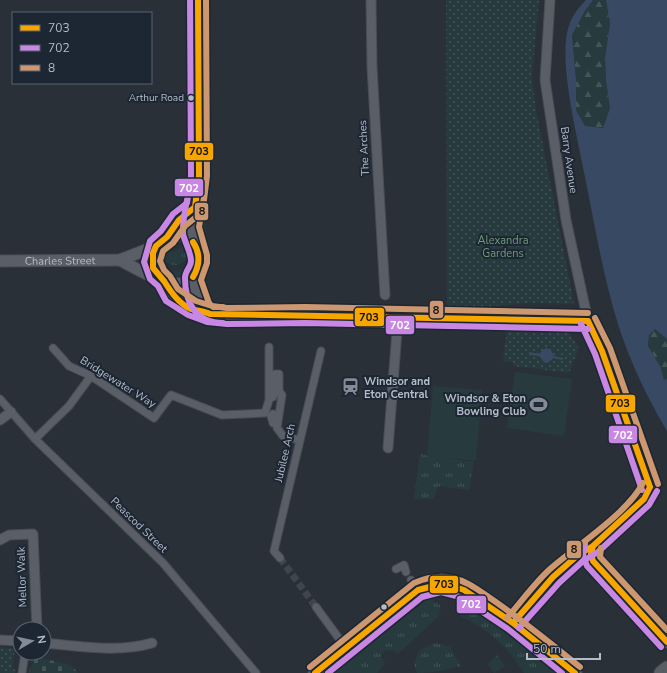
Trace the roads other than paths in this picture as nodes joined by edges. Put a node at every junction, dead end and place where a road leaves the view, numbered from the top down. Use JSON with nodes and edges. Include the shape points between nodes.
{"nodes":[{"id":1,"x":198,"y":0,"type":"edge"},
{"id":2,"x":371,"y":0,"type":"edge"},
{"id":3,"x":550,"y":0,"type":"edge"},
{"id":4,"x":195,"y":207,"type":"junction"},
{"id":5,"x":167,"y":237,"type":"junction"},
{"id":6,"x":193,"y":242,"type":"junction"},
{"id":7,"x":156,"y":246,"type":"junction"},
{"id":8,"x":120,"y":260,"type":"junction"},
{"id":9,"x":0,"y":261,"type":"edge"},
{"id":10,"x":193,"y":277,"type":"junction"},
{"id":11,"x":162,"y":280,"type":"junction"},
{"id":12,"x":385,"y":295,"type":"dead end"},
{"id":13,"x":204,"y":311,"type":"junction"},
{"id":14,"x":305,"y":315,"type":"tunnel mouth"},
{"id":15,"x":380,"y":318,"type":"tunnel mouth"},
{"id":16,"x":398,"y":318,"type":"junction"},
{"id":17,"x":588,"y":321,"type":"junction"},
{"id":18,"x":268,"y":347,"type":"dead end"},
{"id":19,"x":53,"y":348,"type":"dead end"},
{"id":20,"x":321,"y":351,"type":"dead end"},
{"id":21,"x":91,"y":376,"type":"junction"},
{"id":22,"x":276,"y":396,"type":"junction"},
{"id":23,"x":0,"y":399,"type":"edge"},
{"id":24,"x":11,"y":412,"type":"junction"},
{"id":25,"x":273,"y":414,"type":"dead end"},
{"id":26,"x":0,"y":420,"type":"edge"},
{"id":27,"x":273,"y":423,"type":"dead end"},
{"id":28,"x":35,"y":439,"type":"junction"},
{"id":29,"x":299,"y":440,"type":"junction"},
{"id":30,"x":388,"y":448,"type":"dead end"},
{"id":31,"x":0,"y":540,"type":"edge"},
{"id":32,"x":593,"y":546,"type":"junction"},
{"id":33,"x":280,"y":558,"type":"tunnel mouth"},
{"id":34,"x":396,"y":568,"type":"dead end"},
{"id":35,"x":406,"y":572,"type":"dead end"},
{"id":36,"x":316,"y":606,"type":"tunnel mouth"},
{"id":37,"x":36,"y":621,"type":"edge"},
{"id":38,"x":513,"y":623,"type":"junction"},
{"id":39,"x":0,"y":640,"type":"edge"},
{"id":40,"x":12,"y":641,"type":"edge"},
{"id":41,"x":152,"y":642,"type":"dead end"},
{"id":42,"x":667,"y":642,"type":"edge"},
{"id":43,"x":52,"y":644,"type":"edge"},
{"id":44,"x":346,"y":648,"type":"junction"},
{"id":45,"x":24,"y":661,"type":"edge"},
{"id":46,"x":667,"y":668,"type":"edge"},
{"id":47,"x":22,"y":673,"type":"edge"},
{"id":48,"x":256,"y":673,"type":"edge"},
{"id":49,"x":315,"y":673,"type":"edge"},
{"id":50,"x":576,"y":673,"type":"edge"},
{"id":51,"x":661,"y":673,"type":"edge"}],
"edges":[{"from":1,"to":4,"type":"street","via":[[199,176]]},
{"from":2,"to":12,"type":"street","name":"The Arches","via":[[372,67]]},
{"from":3,"to":17,"type":"street","name":"Barry Avenue","via":[[545,80],[566,220]]},
{"from":4,"to":5,"type":"street","via":[[179,220]]},
{"from":4,"to":6,"type":"street","via":[[191,228]]},
{"from":5,"to":6,"type":"street","via":[[180,236]]},
{"from":5,"to":7,"type":"street","name":"Charles Street"},
{"from":6,"to":10,"type":"street","via":[[200,254],[198,270]]},
{"from":7,"to":8,"type":"street","name":"Charles Street"},
{"from":7,"to":11,"type":"street","via":[[152,260],[153,268]]},
{"from":8,"to":9,"type":"street","name":"Charles Street"},
{"from":8,"to":11,"type":"street","name":"Charles Street"},
{"from":10,"to":11,"type":"street","name":"Charles Street","via":[[178,284]]},
{"from":10,"to":13,"type":"street","via":[[195,290]]},
{"from":11,"to":13,"type":"street","via":[[179,301]]},
{"from":13,"to":14,"type":"street","via":[[227,316]]},
{"from":15,"to":16,"type":"street"},
{"from":16,"to":17,"type":"street"},
{"from":16,"to":30,"type":"street"},
{"from":17,"to":32,"type":"street","via":[[602,351],[650,487],[644,499]]},
{"from":18,"to":22,"type":"street"},
{"from":19,"to":21,"type":"street","name":"Bridgewater Way","via":[[69,366]]},
{"from":20,"to":29,"type":"street","name":"Jubilee Arch"},
{"from":21,"to":22,"type":"street","name":"Bridgewater Way","via":[[154,418],[171,395],[222,415],[265,413]]},
{"from":21,"to":28,"type":"street","via":[[69,406]]},
{"from":22,"to":29,"type":"street","via":[[277,428],[282,436]]},
{"from":23,"to":24,"type":"street","name":"Peascod Street"},
{"from":24,"to":26,"type":"street"},
{"from":24,"to":28,"type":"street","name":"Peascod Street"},
{"from":25,"to":27,"type":"street","via":[[270,416]]},
{"from":28,"to":48,"type":"street","name":"Peascod Street","via":[[164,564]]},
{"from":29,"to":33,"type":"street","name":"Jubilee Arch","via":[[274,551]]},
{"from":31,"to":37,"type":"street","name":"Mellor Walk","via":[[9,535],[33,534]]},
{"from":32,"to":38,"type":"street","via":[[578,555],[553,577]]},
{"from":32,"to":42,"type":"street","via":[[593,561]]},
{"from":34,"to":35,"type":"street","via":[[404,565]]},
{"from":36,"to":44,"type":"street"},
{"from":38,"to":44,"type":"main road","via":[[456,586],[438,583],[415,585]]},
{"from":38,"to":50,"type":"main road"},
{"from":39,"to":40,"type":"street"},
{"from":41,"to":43,"type":"street","via":[[137,647]]},
{"from":44,"to":49,"type":"main road"},
{"from":45,"to":47,"type":"street"},
{"from":46,"to":51,"type":"main road"}]}
